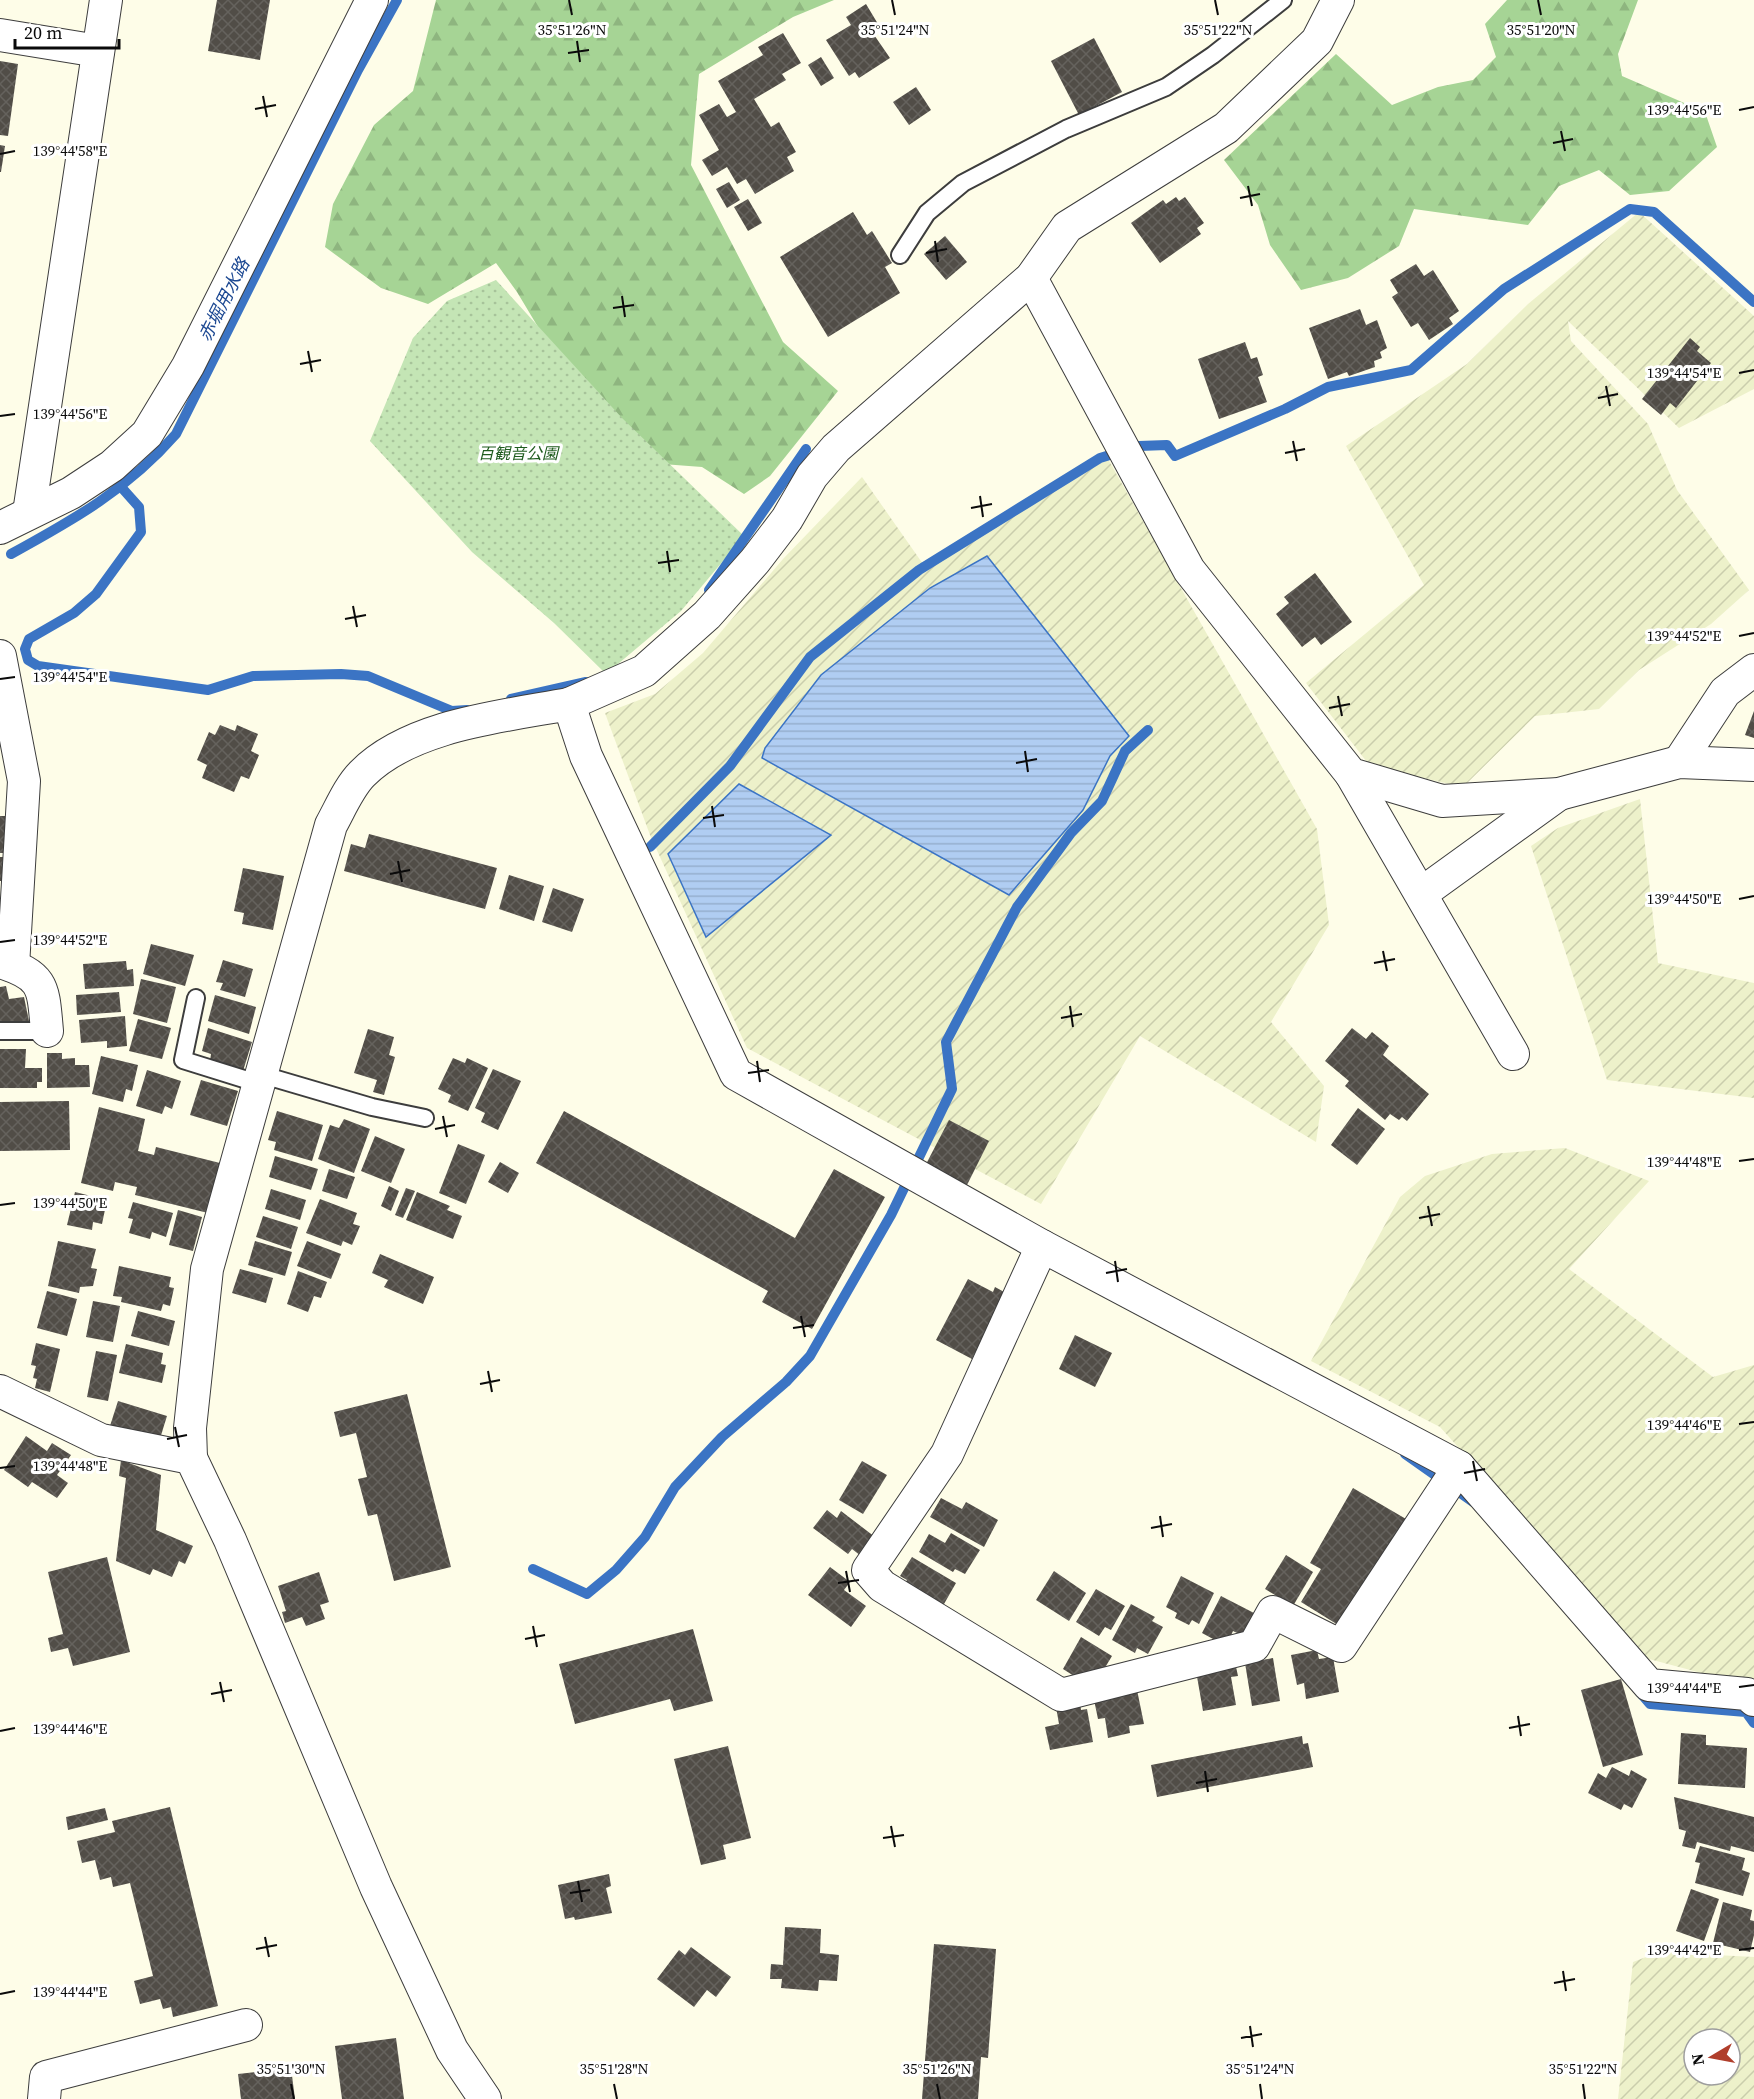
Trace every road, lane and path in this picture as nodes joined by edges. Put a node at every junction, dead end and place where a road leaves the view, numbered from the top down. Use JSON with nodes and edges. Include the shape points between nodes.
{"nodes":[{"id":1,"x":106,"y":0,"type":"edge"},
{"id":2,"x":372,"y":0,"type":"edge"},
{"id":3,"x":1283,"y":0,"type":"edge"},
{"id":4,"x":1338,"y":0,"type":"edge"},
{"id":5,"x":0,"y":35,"type":"edge"},
{"id":6,"x":98,"y":51,"type":"junction"},
{"id":7,"x":900,"y":255,"type":"dead end"},
{"id":8,"x":1031,"y":278,"type":"junction"},
{"id":9,"x":29,"y":513,"type":"junction"},
{"id":10,"x":0,"y":528,"type":"edge"},
{"id":11,"x":0,"y":656,"type":"edge"},
{"id":12,"x":1754,"y":670,"type":"edge"},
{"id":13,"x":569,"y":704,"type":"junction"},
{"id":14,"x":1679,"y":762,"type":"junction"},
{"id":15,"x":1754,"y":765,"type":"edge"},
{"id":16,"x":1351,"y":774,"type":"junction"},
{"id":17,"x":1559,"y":794,"type":"junction"},
{"id":18,"x":1422,"y":893,"type":"junction"},
{"id":19,"x":6,"y":964,"type":"edge"},
{"id":20,"x":196,"y":998,"type":"dead end"},
{"id":21,"x":0,"y":1031,"type":"edge"},
{"id":22,"x":47,"y":1031,"type":"joint"},
{"id":23,"x":1513,"y":1054,"type":"dead end"},
{"id":24,"x":261,"y":1079,"type":"junction"},
{"id":25,"x":425,"y":1118,"type":"dead end"},
{"id":26,"x":1041,"y":1246,"type":"junction"},
{"id":27,"x":0,"y":1391,"type":"edge"},
{"id":28,"x":190,"y":1458,"type":"junction"},
{"id":29,"x":1460,"y":1467,"type":"junction"},
{"id":30,"x":1754,"y":1700,"type":"edge"},
{"id":31,"x":246,"y":2025,"type":"dead end"},
{"id":32,"x":44,"y":2099,"type":"edge"},
{"id":33,"x":485,"y":2099,"type":"edge"}],
"edges":[{"from":1,"to":6,"type":"street"},
{"from":2,"to":9,"type":"street","via":[[188,366],[147,434],[112,466]]},
{"from":3,"to":7,"type":"lane","via":[[1166,87],[1066,129],[963,183],[927,213]]},
{"from":4,"to":8,"type":"street","via":[[1317,41],[1226,128],[1067,227]]},
{"from":5,"to":6,"type":"street"},
{"from":6,"to":9,"type":"street"},
{"from":8,"to":13,"type":"street","via":[[836,448],[812,476],[787,519],[755,561],[707,615],[644,671]]},
{"from":8,"to":16,"type":"street","via":[[1189,570]]},
{"from":9,"to":10,"type":"street"},
{"from":11,"to":19,"type":"street","via":[[24,781]]},
{"from":12,"to":14,"type":"street","via":[[1725,692]]},
{"from":13,"to":24,"type":"street","via":[[455,725],[395,749],[361,774],[331,825]]},
{"from":13,"to":26,"type":"street","via":[[586,756],[736,1074]]},
{"from":14,"to":15,"type":"street"},
{"from":14,"to":17,"type":"street"},
{"from":16,"to":17,"type":"street","via":[[1442,801]]},
{"from":16,"to":18,"type":"street"},
{"from":17,"to":18,"type":"street"},
{"from":18,"to":23,"type":"street"},
{"from":19,"to":22,"type":"street","via":[[29,972],[44,991]]},
{"from":20,"to":24,"type":"lane","via":[[183,1060]]},
{"from":21,"to":22,"type":"lane"},
{"from":24,"to":25,"type":"lane"},
{"from":24,"to":28,"type":"street","via":[[207,1269]]},
{"from":26,"to":29,"type":"street"},
{"from":26,"to":29,"type":"street","via":[[947,1454],[868,1570],[882,1586],[1061,1695],[1254,1646],[1273,1612],[1341,1646]]},
{"from":27,"to":28,"type":"street","via":[[101,1440]]},
{"from":28,"to":33,"type":"street","via":[[230,1540],[380,1897],[452,2050]]},
{"from":29,"to":30,"type":"street","via":[[1649,1684],[1747,1694]]},
{"from":31,"to":32,"type":"street","via":[[46,2077]]}]}
